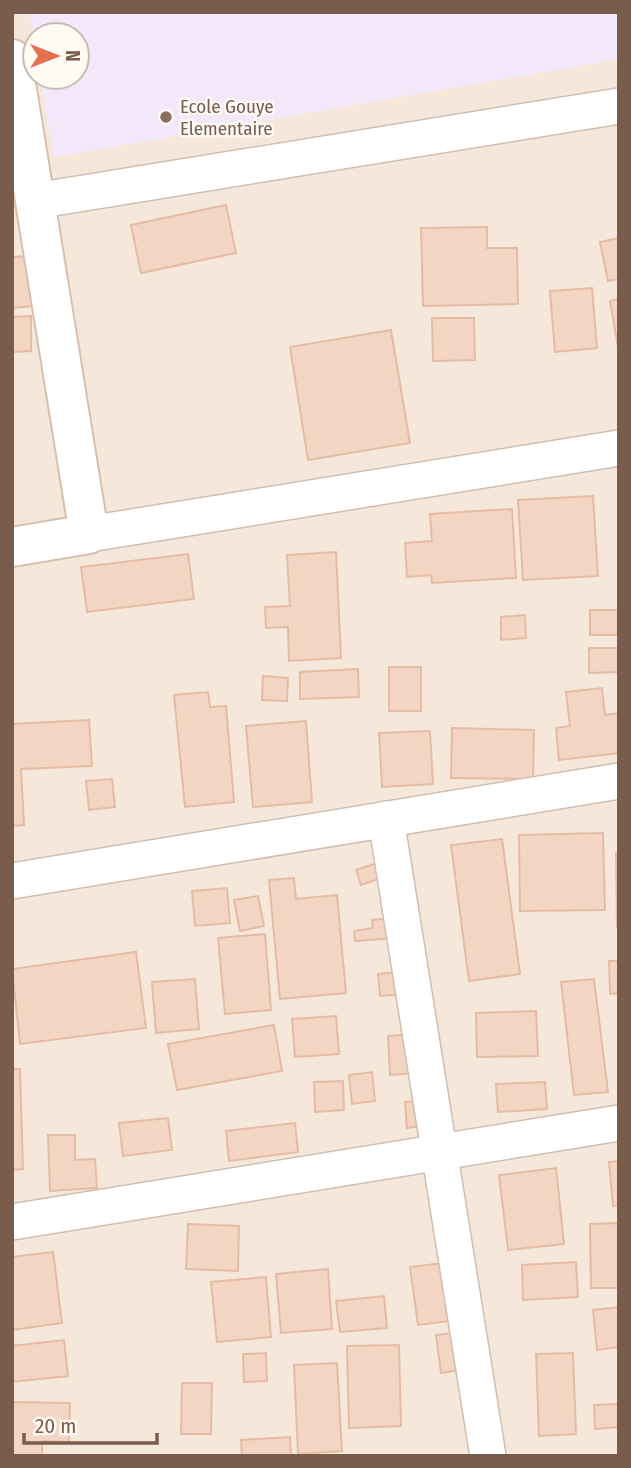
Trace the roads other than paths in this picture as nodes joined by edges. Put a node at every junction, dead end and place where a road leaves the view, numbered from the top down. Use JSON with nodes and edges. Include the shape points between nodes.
{"nodes":[{"id":1,"x":12,"y":59,"type":"edge"},
{"id":2,"x":619,"y":106,"type":"edge"},
{"id":3,"x":35,"y":201,"type":"junction"},
{"id":4,"x":618,"y":456,"type":"edge"},
{"id":5,"x":89,"y":534,"type":"junction"},
{"id":6,"x":12,"y":547,"type":"edge"},
{"id":7,"x":619,"y":781,"type":"edge"},
{"id":8,"x":386,"y":820,"type":"junction"},
{"id":9,"x":12,"y":881,"type":"edge"},
{"id":10,"x":619,"y":1123,"type":"edge"},
{"id":11,"x":440,"y":1152,"type":"junction"},
{"id":12,"x":12,"y":1222,"type":"edge"},
{"id":13,"x":488,"y":1456,"type":"edge"}],
"edges":[{"from":1,"to":3,"type":"street"},
{"from":2,"to":3,"type":"street"},
{"from":3,"to":5,"type":"street"},
{"from":4,"to":5,"type":"street"},
{"from":5,"to":6,"type":"street"},
{"from":7,"to":8,"type":"street"},
{"from":8,"to":9,"type":"street"},
{"from":8,"to":11,"type":"street"},
{"from":10,"to":11,"type":"street"},
{"from":11,"to":12,"type":"street"},
{"from":11,"to":13,"type":"street"}]}
